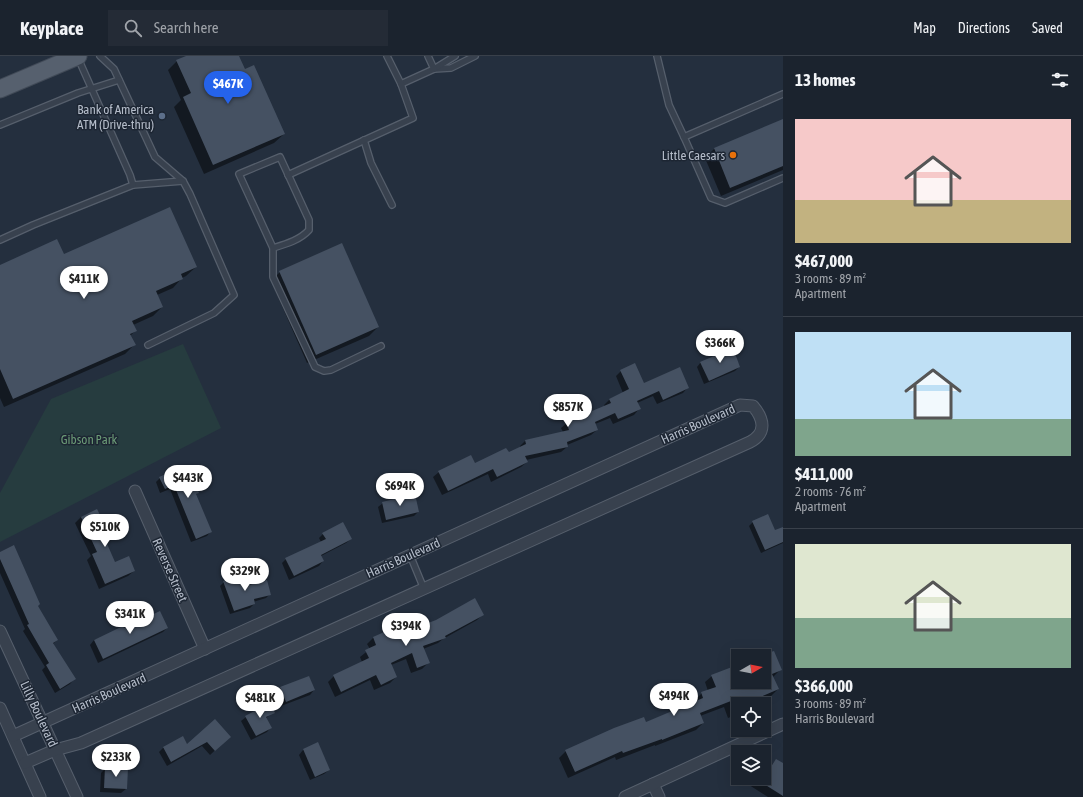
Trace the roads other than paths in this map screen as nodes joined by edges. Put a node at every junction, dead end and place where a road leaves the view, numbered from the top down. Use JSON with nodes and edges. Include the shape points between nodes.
{"nodes":[{"id":1,"x":77,"y":56,"type":"edge"},
{"id":2,"x":100,"y":56,"type":"edge"},
{"id":3,"x":387,"y":56,"type":"edge"},
{"id":4,"x":428,"y":56,"type":"edge"},
{"id":5,"x":455,"y":56,"type":"edge"},
{"id":6,"x":475,"y":56,"type":"edge"},
{"id":7,"x":657,"y":56,"type":"edge"},
{"id":8,"x":434,"y":69,"type":"junction"},
{"id":9,"x":119,"y":80,"type":"junction"},
{"id":10,"x":401,"y":84,"type":"junction"},
{"id":11,"x":0,"y":89,"type":"edge"},
{"id":12,"x":91,"y":89,"type":"junction"},
{"id":13,"x":783,"y":94,"type":"edge"},
{"id":14,"x":0,"y":125,"type":"edge"},
{"id":15,"x":684,"y":137,"type":"junction"},
{"id":16,"x":364,"y":140,"type":"junction"},
{"id":17,"x":288,"y":175,"type":"junction"},
{"id":18,"x":783,"y":178,"type":"edge"},
{"id":19,"x":183,"y":181,"type":"junction"},
{"id":20,"x":133,"y":185,"type":"junction"},
{"id":21,"x":392,"y":205,"type":"dead end"},
{"id":22,"x":0,"y":240,"type":"edge"},
{"id":23,"x":273,"y":248,"type":"junction"},
{"id":24,"x":148,"y":345,"type":"dead end"},
{"id":25,"x":381,"y":346,"type":"dead end"},
{"id":26,"x":135,"y":491,"type":"dead end"},
{"id":27,"x":410,"y":556,"type":"junction"},
{"id":28,"x":424,"y":589,"type":"junction"},
{"id":29,"x":0,"y":631,"type":"edge"},
{"id":30,"x":205,"y":648,"type":"junction"},
{"id":31,"x":0,"y":708,"type":"edge"},
{"id":32,"x":42,"y":723,"type":"junction"},
{"id":33,"x":783,"y":724,"type":"edge"},
{"id":34,"x":13,"y":736,"type":"junction"},
{"id":35,"x":55,"y":750,"type":"junction"},
{"id":36,"x":25,"y":763,"type":"junction"},
{"id":37,"x":654,"y":784,"type":"junction"},
{"id":38,"x":40,"y":797,"type":"edge"},
{"id":39,"x":77,"y":797,"type":"edge"},
{"id":40,"x":625,"y":797,"type":"edge"},
{"id":41,"x":659,"y":797,"type":"edge"}],
"edges":[{"from":1,"to":11,"type":"main road"},
{"from":1,"to":12,"type":"lane"},
{"from":2,"to":9,"type":"lane","via":[[114,69]]},
{"from":3,"to":10,"type":"lane"},
{"from":4,"to":8,"type":"lane"},
{"from":5,"to":8,"type":"lane"},
{"from":6,"to":8,"type":"lane","via":[[451,68]]},
{"from":7,"to":15,"type":"lane","via":[[669,105]]},
{"from":8,"to":10,"type":"lane"},
{"from":9,"to":12,"type":"lane"},
{"from":9,"to":19,"type":"lane","via":[[155,157]]},
{"from":10,"to":16,"type":"lane","via":[[413,118]]},
{"from":12,"to":14,"type":"lane"},
{"from":12,"to":20,"type":"lane"},
{"from":13,"to":15,"type":"lane"},
{"from":15,"to":18,"type":"lane","via":[[711,198],[725,203]]},
{"from":16,"to":17,"type":"lane"},
{"from":16,"to":21,"type":"lane","via":[[371,163]]},
{"from":17,"to":23,"type":"lane","via":[[309,220],[309,230],[303,236]]},
{"from":17,"to":23,"type":"lane","via":[[280,157],[240,174]]},
{"from":19,"to":20,"type":"lane"},
{"from":19,"to":24,"type":"lane","via":[[234,295],[214,313]]},
{"from":20,"to":22,"type":"lane"},
{"from":23,"to":25,"type":"lane","via":[[273,277],[315,368],[331,370]]},
{"from":26,"to":30,"type":"street","name":"Reverse Street"},
{"from":27,"to":28,"type":"lane"},
{"from":27,"to":28,"type":"street","name":"Harris Boulevard","via":[[740,405],[753,406],[760,414],[763,428],[757,438],[750,442]]},
{"from":27,"to":30,"type":"street","name":"Harris Boulevard"},
{"from":28,"to":35,"type":"street","name":"Harris Boulevard","via":[[81,743]]},
{"from":29,"to":32,"type":"street","name":"Lilly Boulevard"},
{"from":30,"to":32,"type":"street","name":"Harris Boulevard"},
{"from":31,"to":34,"type":"street"},
{"from":32,"to":34,"type":"street","name":"Harris Boulevard"},
{"from":32,"to":35,"type":"street","name":"Lilly Boulevard"},
{"from":33,"to":37,"type":"street"},
{"from":34,"to":36,"type":"street"},
{"from":35,"to":36,"type":"street","name":"Harris Boulevard"},
{"from":35,"to":39,"type":"street","name":"Lilly Boulevard"},
{"from":36,"to":38,"type":"street"},
{"from":37,"to":40,"type":"street"},
{"from":37,"to":41,"type":"street"}]}
